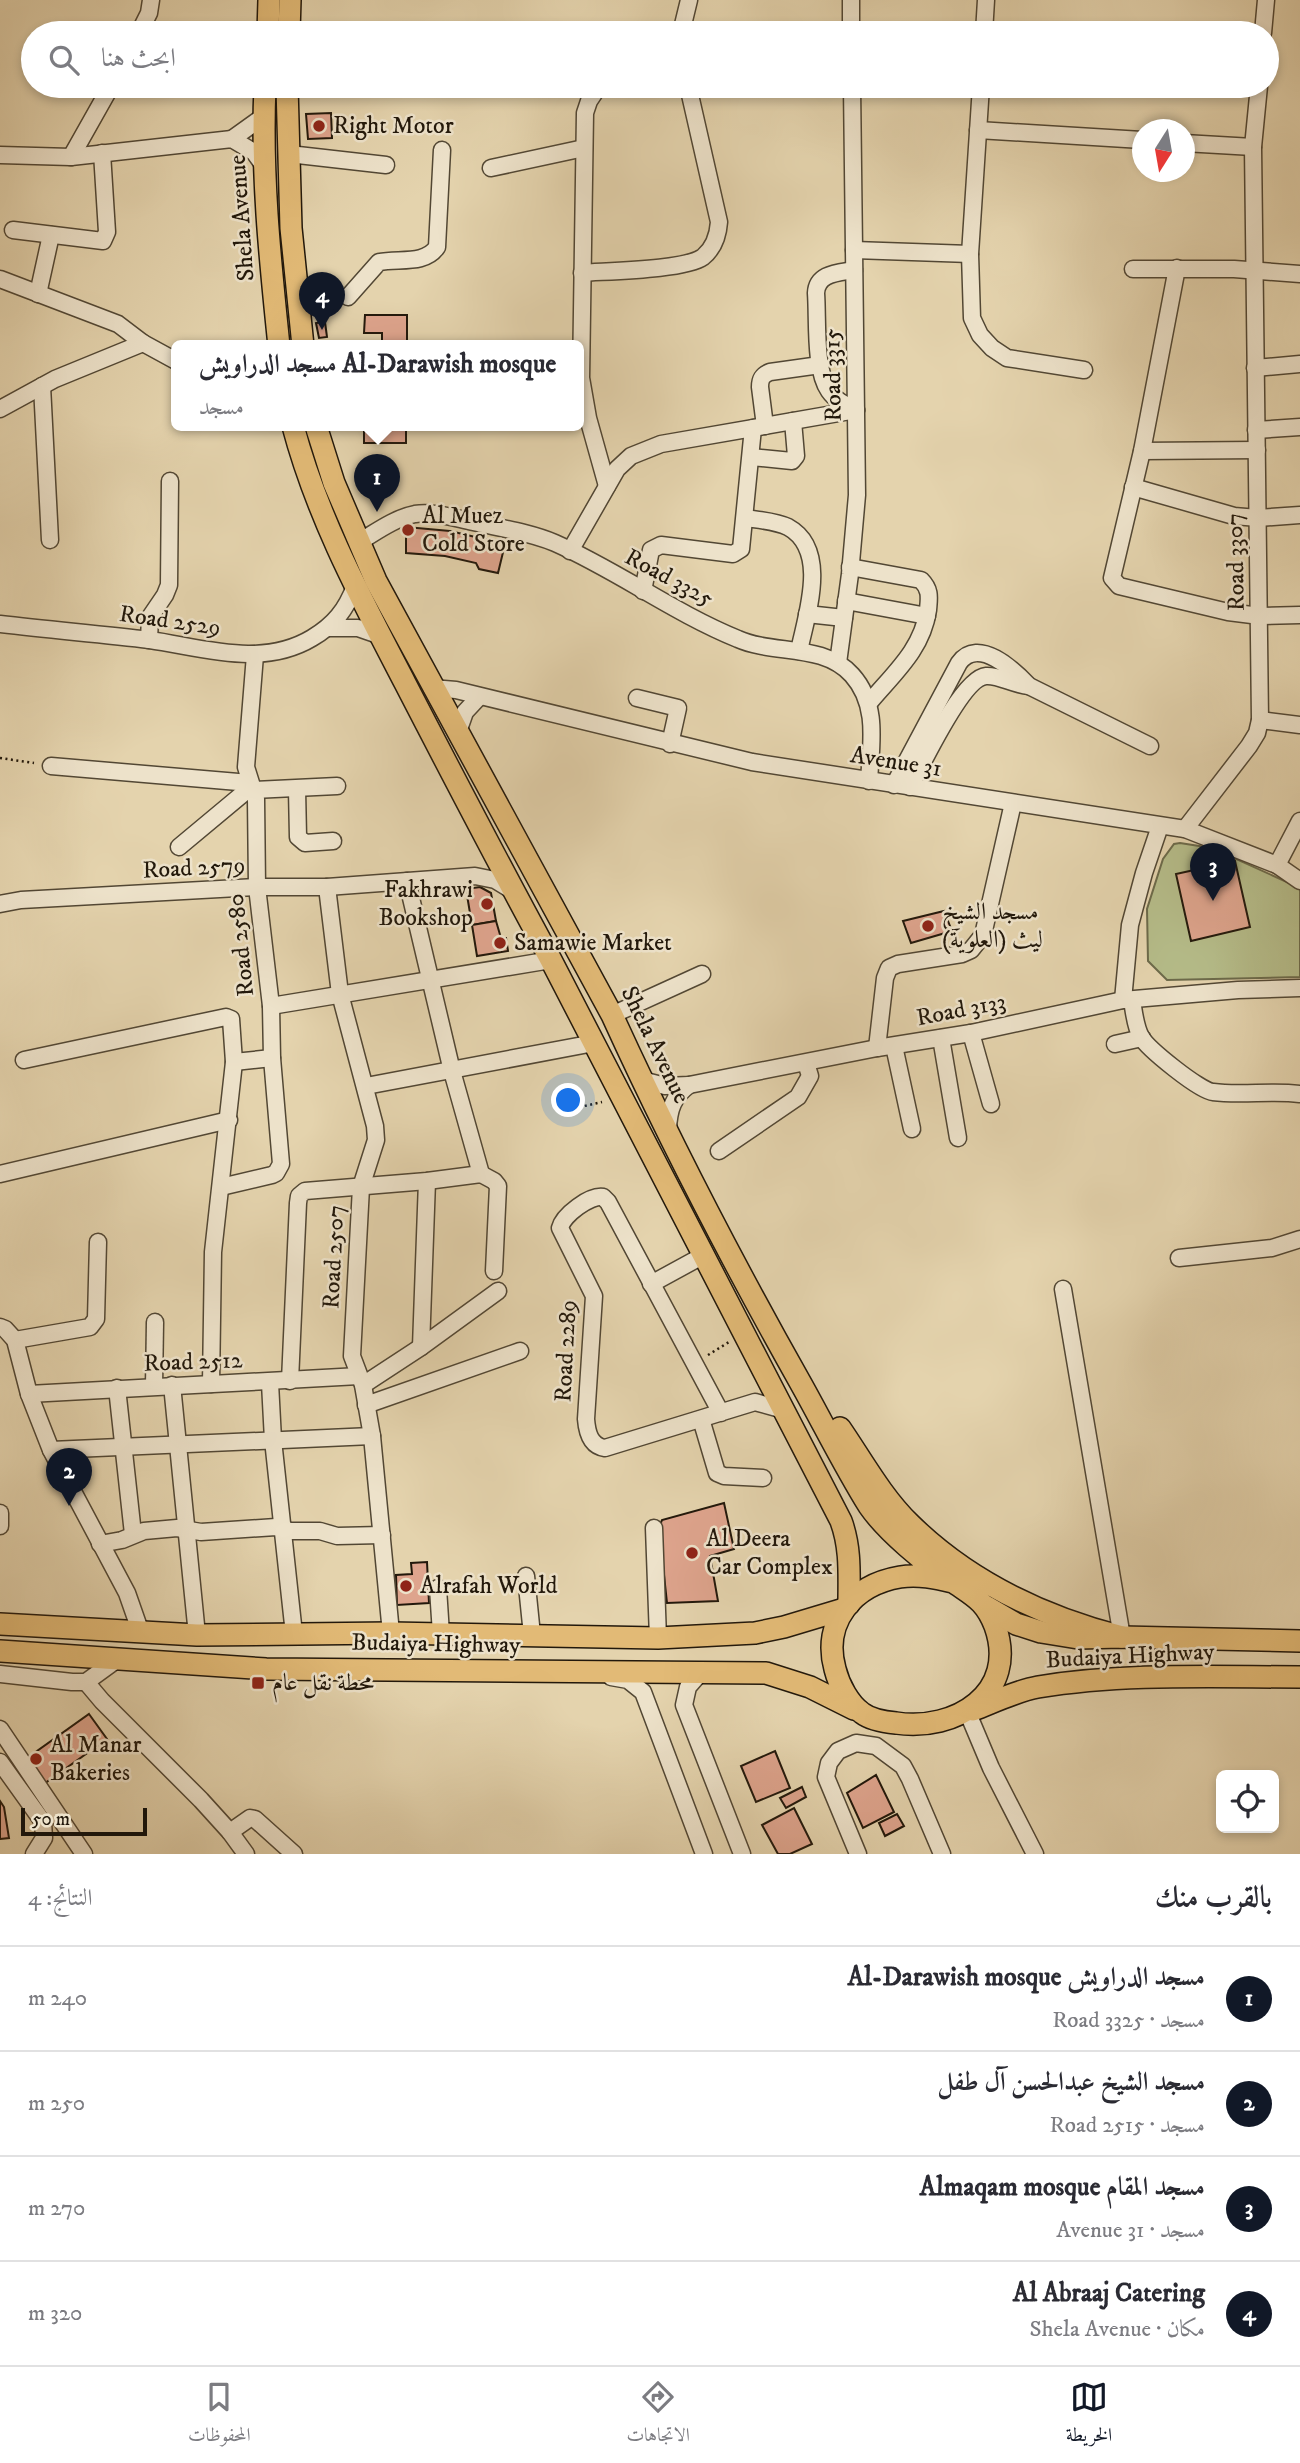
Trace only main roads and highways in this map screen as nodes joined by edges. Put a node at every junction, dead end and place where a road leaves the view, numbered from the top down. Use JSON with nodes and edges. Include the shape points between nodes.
{"nodes":[{"id":1,"x":269,"y":0,"type":"edge"},
{"id":2,"x":290,"y":0,"type":"edge"},
{"id":3,"x":268,"y":21,"type":"edge"},
{"id":4,"x":289,"y":21,"type":"edge"},
{"id":5,"x":265,"y":98,"type":"edge"},
{"id":6,"x":287,"y":98,"type":"edge"},
{"id":7,"x":278,"y":340,"type":"edge"},
{"id":8,"x":302,"y":340,"type":"edge"},
{"id":9,"x":295,"y":431,"type":"edge"},
{"id":10,"x":318,"y":431,"type":"edge"},
{"id":11,"x":782,"y":1349,"type":"junction"},
{"id":12,"x":953,"y":1582,"type":"junction"},
{"id":13,"x":847,"y":1606,"type":"junction"},
{"id":14,"x":986,"y":1607,"type":"junction"},
{"id":15,"x":0,"y":1624,"type":"edge"},
{"id":16,"x":1122,"y":1637,"type":"junction"},
{"id":17,"x":1300,"y":1640,"type":"edge"},
{"id":18,"x":0,"y":1651,"type":"edge"},
{"id":19,"x":1300,"y":1676,"type":"edge"},
{"id":20,"x":967,"y":1712,"type":"junction"},
{"id":21,"x":863,"y":1714,"type":"junction"}],
"edges":[{"from":1,"to":3,"type":"main road"},
{"from":2,"to":4,"type":"main road"},
{"from":5,"to":7,"type":"main road","name":"Shela Avenue","via":[[266,221]]},
{"from":6,"to":8,"type":"main road","name":"Shela Avenue","via":[[291,228]]},
{"from":9,"to":13,"type":"main road","via":[[312,489],[355,586],[841,1521],[847,1539]]},
{"from":10,"to":11,"type":"main road","name":"Shela Avenue","via":[[334,483],[376,581],[612,1015]]},
{"from":11,"to":12,"type":"main road","name":"Shela Avenue","via":[[870,1507]]},
{"from":11,"to":16,"type":"main road","via":[[908,1523],[999,1590]]},
{"from":12,"to":13,"type":"main road","via":[[929,1576],[901,1577],[859,1594]]},
{"from":12,"to":14,"type":"main road"},
{"from":13,"to":15,"type":"main road","name":"Budaiya Highway","via":[[755,1633],[658,1638],[197,1635]]},
{"from":13,"to":21,"type":"main road","via":[[833,1630],[831,1657],[848,1698]]},
{"from":14,"to":16,"type":"main road","name":"Budaiya Highway","via":[[1041,1632],[1078,1638]]},
{"from":14,"to":20,"type":"main road","via":[[999,1640],[1000,1664],[997,1677]]},
{"from":16,"to":17,"type":"main road","name":"Budaiya Highway"},
{"from":18,"to":21,"type":"main road","name":"Budaiya Highway","via":[[266,1669],[766,1673],[810,1687]]},
{"from":19,"to":20,"type":"main road","name":"Budaiya Highway","via":[[1182,1677],[1035,1687]]},
{"from":20,"to":21,"type":"main road","via":[[927,1724],[905,1725]]}]}
